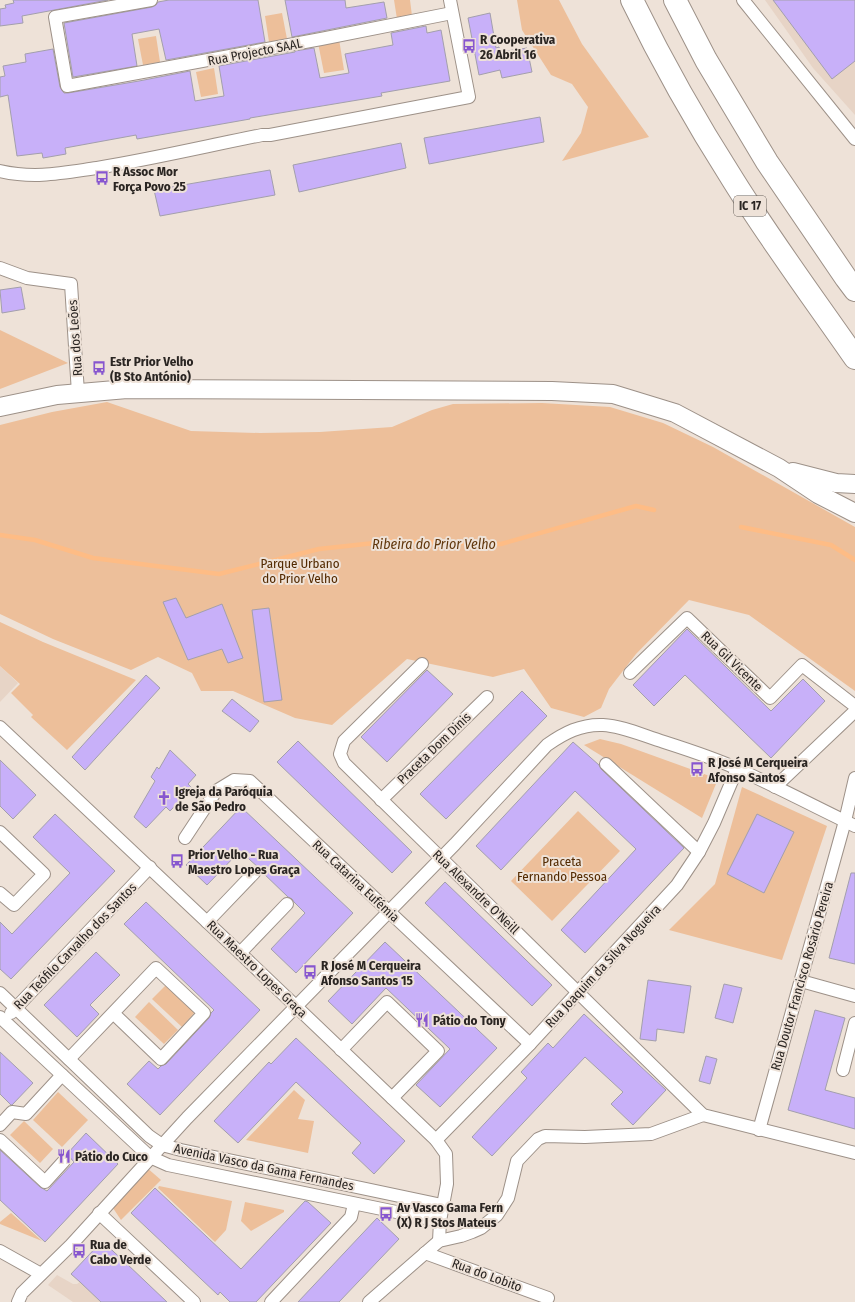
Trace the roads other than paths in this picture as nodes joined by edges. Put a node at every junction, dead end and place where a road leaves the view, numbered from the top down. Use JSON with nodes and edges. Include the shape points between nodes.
{"nodes":[{"id":1,"x":151,"y":0,"type":"edge"},
{"id":2,"x":450,"y":0,"type":"edge"},
{"id":3,"x":632,"y":0,"type":"edge"},
{"id":4,"x":675,"y":0,"type":"edge"},
{"id":5,"x":743,"y":0,"type":"edge"},
{"id":6,"x":452,"y":13,"type":"junction"},
{"id":7,"x":855,"y":139,"type":"edge"},
{"id":8,"x":0,"y":171,"type":"edge"},
{"id":9,"x":0,"y":268,"type":"edge"},
{"id":10,"x":855,"y":290,"type":"edge"},
{"id":11,"x":853,"y":356,"type":"edge"},
{"id":12,"x":78,"y":392,"type":"junction"},
{"id":13,"x":0,"y":407,"type":"edge"},
{"id":14,"x":779,"y":468,"type":"junction"},
{"id":15,"x":855,"y":484,"type":"edge"},
{"id":16,"x":855,"y":513,"type":"edge"},
{"id":17,"x":422,"y":664,"type":"dead end"},
{"id":18,"x":630,"y":673,"type":"dead end"},
{"id":19,"x":486,"y":697,"type":"dead end"},
{"id":20,"x":855,"y":706,"type":"edge"},
{"id":21,"x":855,"y":711,"type":"edge"},
{"id":22,"x":0,"y":727,"type":"edge"},
{"id":23,"x":606,"y":764,"type":"dead end"},
{"id":24,"x":737,"y":769,"type":"junction"},
{"id":25,"x":855,"y":778,"type":"edge"},
{"id":26,"x":775,"y":787,"type":"junction"},
{"id":27,"x":381,"y":800,"type":"junction"},
{"id":28,"x":850,"y":823,"type":"edge"},
{"id":29,"x":0,"y":832,"type":"edge"},
{"id":30,"x":185,"y":838,"type":"dead end"},
{"id":31,"x":699,"y":852,"type":"junction"},
{"id":32,"x":440,"y":858,"type":"junction"},
{"id":33,"x":150,"y":867,"type":"junction"},
{"id":34,"x":254,"y":873,"type":"dead end"},
{"id":35,"x":0,"y":893,"type":"edge"},
{"id":36,"x":287,"y":904,"type":"dead end"},
{"id":37,"x":388,"y":911,"type":"junction"},
{"id":38,"x":208,"y":922,"type":"junction"},
{"id":39,"x":240,"y":953,"type":"junction"},
{"id":40,"x":801,"y":980,"type":"junction"},
{"id":41,"x":579,"y":992,"type":"junction"},
{"id":42,"x":0,"y":993,"type":"edge"},
{"id":43,"x":855,"y":996,"type":"edge"},
{"id":44,"x":296,"y":1006,"type":"junction"},
{"id":45,"x":16,"y":1008,"type":"junction"},
{"id":46,"x":113,"y":1013,"type":"junction"},
{"id":47,"x":1,"y":1021,"type":"edge"},
{"id":48,"x":855,"y":1023,"type":"edge"},
{"id":49,"x":530,"y":1044,"type":"junction"},
{"id":50,"x":341,"y":1050,"type":"junction"},
{"id":51,"x":69,"y":1059,"type":"junction"},
{"id":52,"x":843,"y":1070,"type":"dead end"},
{"id":53,"x":62,"y":1075,"type":"junction"},
{"id":54,"x":392,"y":1098,"type":"junction"},
{"id":55,"x":703,"y":1115,"type":"junction"},
{"id":56,"x":0,"y":1125,"type":"edge"},
{"id":57,"x":759,"y":1130,"type":"junction"},
{"id":58,"x":0,"y":1140,"type":"edge"},
{"id":59,"x":436,"y":1140,"type":"junction"},
{"id":60,"x":162,"y":1145,"type":"junction"},
{"id":61,"x":855,"y":1153,"type":"edge"},
{"id":62,"x":150,"y":1157,"type":"junction"},
{"id":63,"x":64,"y":1162,"type":"dead end"},
{"id":64,"x":354,"y":1204,"type":"junction"},
{"id":65,"x":442,"y":1205,"type":"junction"},
{"id":66,"x":99,"y":1213,"type":"junction"},
{"id":67,"x":440,"y":1221,"type":"junction"},
{"id":68,"x":439,"y":1241,"type":"junction"},
{"id":69,"x":0,"y":1250,"type":"edge"},
{"id":70,"x":425,"y":1253,"type":"junction"},
{"id":71,"x":41,"y":1274,"type":"junction"},
{"id":72,"x":548,"y":1298,"type":"dead end"},
{"id":73,"x":18,"y":1302,"type":"edge"},
{"id":74,"x":194,"y":1302,"type":"edge"},
{"id":75,"x":271,"y":1302,"type":"edge"},
{"id":76,"x":369,"y":1302,"type":"edge"}],
"edges":[{"from":1,"to":6,"type":"street","name":"Rua Projecto SAAL","via":[[56,17],[67,86]]},
{"from":2,"to":6,"type":"street"},
{"from":3,"to":11,"type":"highway","number":"IC 17","via":[[657,52],[733,180]]},
{"from":4,"to":10,"type":"highway","via":[[706,60],[767,162]]},
{"from":5,"to":7,"type":"street"},
{"from":6,"to":8,"type":"street","via":[[469,97],[118,164],[46,175],[28,176]]},
{"from":9,"to":12,"type":"street","name":"Rua dos Leões","via":[[27,278],[71,284]]},
{"from":12,"to":13,"type":"street"},
{"from":12,"to":14,"type":"street","via":[[127,388],[199,388],[552,391],[613,394],[675,413]]},
{"from":14,"to":15,"type":"street","via":[[836,483]]},
{"from":14,"to":16,"type":"street","via":[[818,494]]},
{"from":17,"to":27,"type":"street","name":"Rua Alexandre O'Neill","via":[[347,737],[341,749],[344,763]]},
{"from":18,"to":20,"type":"street","name":"Rua Gil Vicente","via":[[687,618],[770,698],[802,665]]},
{"from":19,"to":27,"type":"street","name":"Praceta Dom Dinis"},
{"from":21,"to":26,"type":"street"},
{"from":22,"to":33,"type":"street","name":"Rua Maestro Lopes Graça"},
{"from":23,"to":31,"type":"street"},
{"from":24,"to":26,"type":"street"},
{"from":24,"to":31,"type":"street","name":"Rua Joaquim da Silva Nogueira"},
{"from":24,"to":32,"type":"street","via":[[615,726],[588,726],[576,729],[547,745]]},
{"from":25,"to":28,"type":"street","name":"Rua Doutor Francisco Rosário Pereira"},
{"from":26,"to":28,"type":"street"},
{"from":27,"to":32,"type":"street","name":"Rua Alexandre O'Neill"},
{"from":28,"to":40,"type":"street","name":"Rua Doutor Francisco Rosário Pereira"},
{"from":29,"to":35,"type":"street","via":[[44,874],[14,906]]},
{"from":30,"to":37,"type":"street","name":"Rua Catarina Eufémia","via":[[216,791],[234,780],[250,781]]},
{"from":31,"to":41,"type":"street","name":"Rua Joaquim da Silva Nogueira","via":[[677,885]]},
{"from":32,"to":37,"type":"street"},
{"from":32,"to":41,"type":"street","name":"Rua Alexandre O'Neill"},
{"from":33,"to":38,"type":"street","name":"Rua Maestro Lopes Graça"},
{"from":33,"to":45,"type":"street","name":"Rua Teófilo Carvalho dos Santos"},
{"from":34,"to":38,"type":"street"},
{"from":36,"to":39,"type":"street"},
{"from":37,"to":44,"type":"street"},
{"from":37,"to":49,"type":"street","name":"Rua Catarina Eufémia"},
{"from":38,"to":39,"type":"street","name":"Rua Maestro Lopes Graça"},
{"from":39,"to":44,"type":"street","name":"Rua Maestro Lopes Graça"},
{"from":40,"to":43,"type":"street"},
{"from":40,"to":57,"type":"street","name":"Rua Doutor Francisco Rosário Pereira"},
{"from":41,"to":49,"type":"street","name":"Rua Joaquim da Silva Nogueira"},
{"from":41,"to":55,"type":"street","name":"Rua Alexandre O'Neill"},
{"from":42,"to":45,"type":"street","name":"Avenida Vasco da Gama Fernandes"},
{"from":44,"to":50,"type":"street","name":"Rua Maestro Lopes Graça"},
{"from":44,"to":60,"type":"street"},
{"from":45,"to":47,"type":"street","name":"Rua Teófilo Carvalho dos Santos"},
{"from":45,"to":51,"type":"street","name":"Avenida Vasco da Gama Fernandes"},
{"from":46,"to":46,"type":"street","via":[[161,1058],[204,1013],[156,968]]},
{"from":46,"to":51,"type":"street"},
{"from":47,"to":53,"type":"street","name":"Avenida Vasco da Gama Fernandes"},
{"from":48,"to":52,"type":"street"},
{"from":49,"to":59,"type":"street","name":"Rua Joaquim da Silva Nogueira"},
{"from":50,"to":54,"type":"street","name":"Rua Maestro Lopes Graça"},
{"from":50,"to":54,"type":"street","via":[[387,1002],[438,1051]]},
{"from":51,"to":60,"type":"street","name":"Avenida Vasco da Gama Fernandes","via":[[149,1136]]},
{"from":53,"to":56,"type":"street","via":[[26,1114],[12,1112]]},
{"from":53,"to":62,"type":"street","name":"Avenida Vasco da Gama Fernandes"},
{"from":54,"to":59,"type":"street","name":"Rua Maestro Lopes Graça"},
{"from":55,"to":57,"type":"street"},
{"from":55,"to":68,"type":"street","via":[[651,1134],[542,1136],[517,1161],[508,1198],[497,1215],[481,1228]]},
{"from":57,"to":61,"type":"street"},
{"from":58,"to":63,"type":"street","via":[[45,1182]]},
{"from":59,"to":65,"type":"street","name":"Rua Maestro Lopes Graça","via":[[446,1154],[447,1184]]},
{"from":60,"to":62,"type":"street"},
{"from":60,"to":65,"type":"street","name":"Avenida Vasco da Gama Fernandes"},
{"from":62,"to":64,"type":"street","name":"Avenida Vasco da Gama Fernandes","via":[[168,1165]]},
{"from":62,"to":66,"type":"street"},
{"from":64,"to":67,"type":"street","name":"Avenida Vasco da Gama Fernandes"},
{"from":64,"to":75,"type":"street","via":[[352,1217]]},
{"from":65,"to":67,"type":"street","name":"Rua Maestro Lopes Graça"},
{"from":66,"to":71,"type":"street"},
{"from":66,"to":74,"type":"street"},
{"from":67,"to":68,"type":"street","name":"Rua Maestro Lopes Graça"},
{"from":68,"to":70,"type":"street"},
{"from":69,"to":71,"type":"street"},
{"from":70,"to":72,"type":"street","name":"Rua do Lobito"},
{"from":70,"to":76,"type":"street"},
{"from":71,"to":73,"type":"street","via":[[22,1293]]}]}
